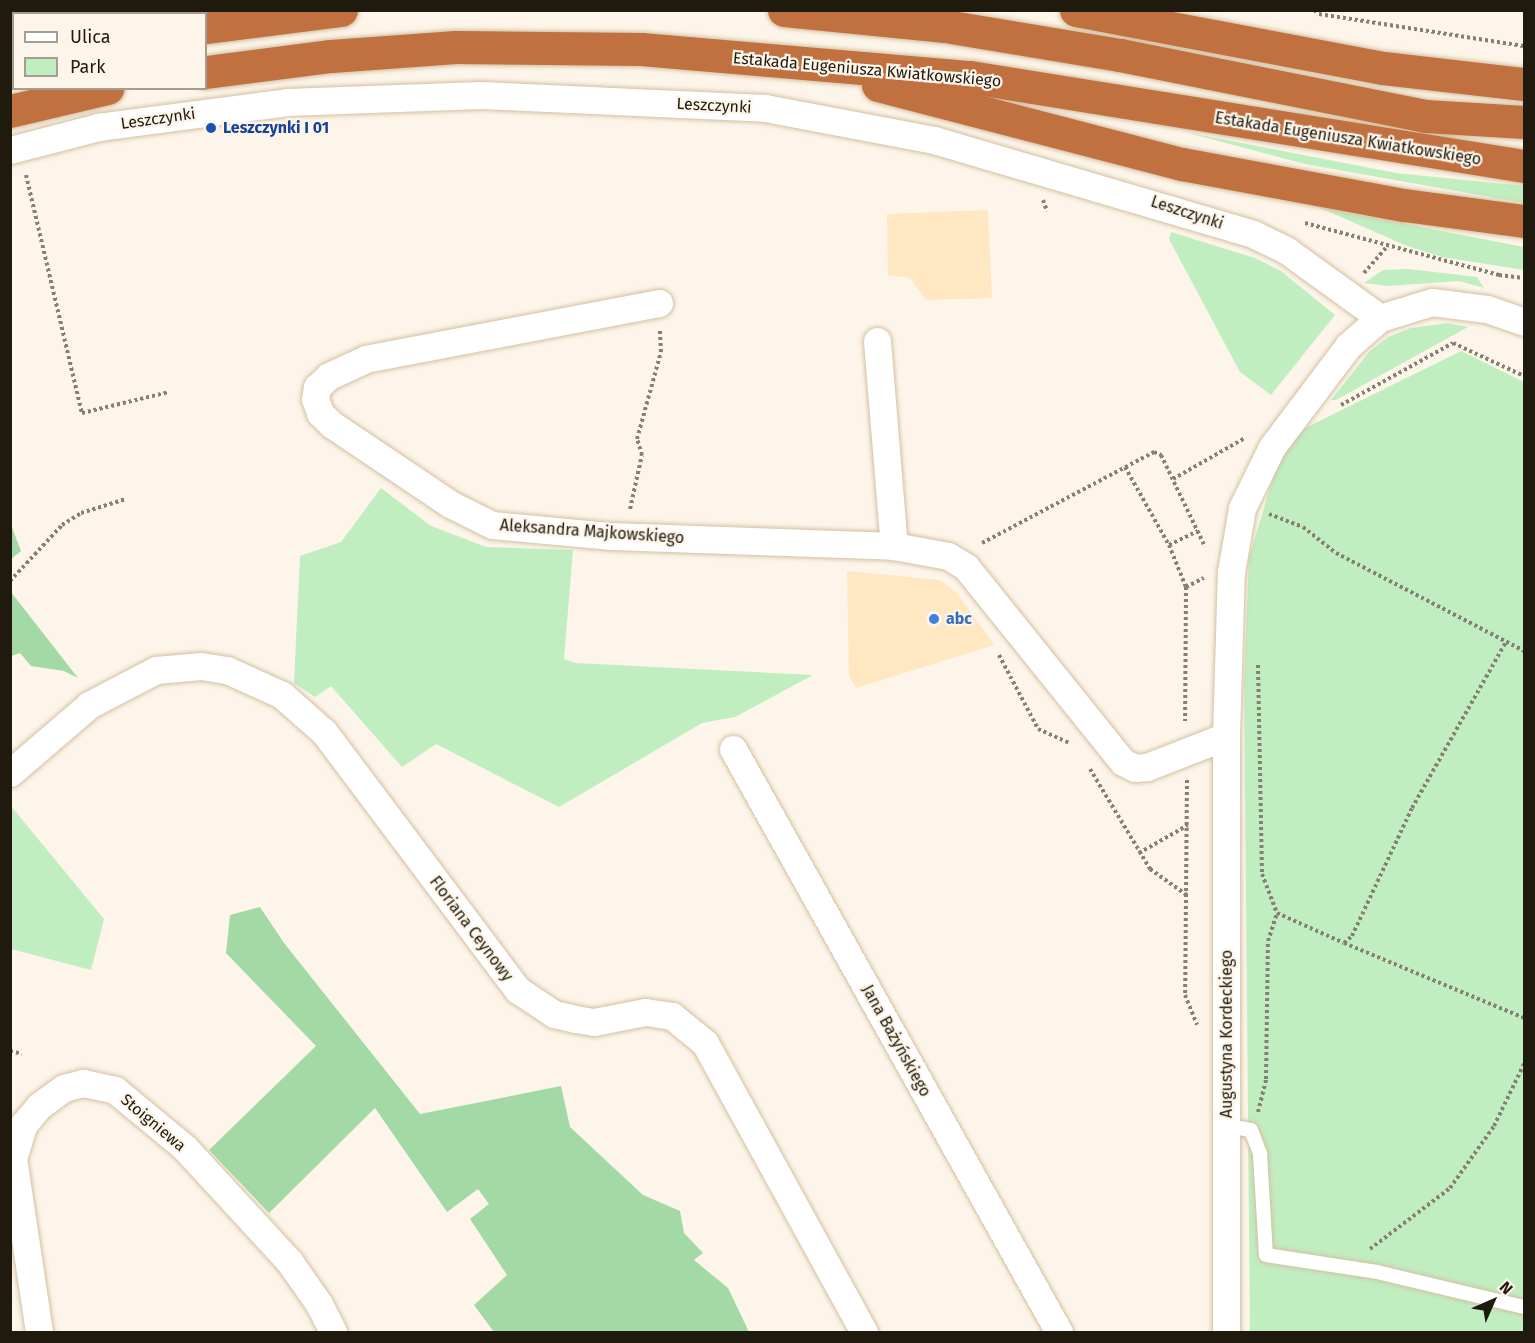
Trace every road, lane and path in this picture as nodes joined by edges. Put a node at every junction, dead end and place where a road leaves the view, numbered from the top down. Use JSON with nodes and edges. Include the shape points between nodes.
{"nodes":[{"id":1,"x":341,"y":10,"type":"edge"},
{"id":2,"x":783,"y":10,"type":"edge"},
{"id":3,"x":1076,"y":10,"type":"edge"},
{"id":4,"x":1317,"y":12,"type":"edge"},
{"id":5,"x":207,"y":27,"type":"edge"},
{"id":6,"x":1524,"y":46,"type":"edge"},
{"id":7,"x":795,"y":63,"type":"junction"},
{"id":8,"x":207,"y":72,"type":"edge"},
{"id":9,"x":1524,"y":84,"type":"edge"},
{"id":10,"x":98,"y":90,"type":"edge"},
{"id":11,"x":10,"y":111,"type":"edge"},
{"id":12,"x":1524,"y":122,"type":"edge"},
{"id":13,"x":10,"y":150,"type":"edge"},
{"id":14,"x":1524,"y":166,"type":"edge"},
{"id":15,"x":33,"y":201,"type":"dead end"},
{"id":16,"x":1305,"y":222,"type":"dead end"},
{"id":17,"x":1524,"y":222,"type":"edge"},
{"id":18,"x":1524,"y":278,"type":"edge"},
{"id":19,"x":659,"y":303,"type":"joint"},
{"id":20,"x":1380,"y":318,"type":"junction"},
{"id":21,"x":1524,"y":322,"type":"edge"},
{"id":22,"x":877,"y":341,"type":"dead end"},
{"id":23,"x":1524,"y":375,"type":"edge"},
{"id":24,"x":169,"y":392,"type":"dead end"},
{"id":25,"x":1335,"y":408,"type":"dead end"},
{"id":26,"x":1254,"y":430,"type":"dead end"},
{"id":27,"x":1125,"y":467,"type":"junction"},
{"id":28,"x":1173,"y":479,"type":"junction"},
{"id":29,"x":126,"y":499,"type":"dead end"},
{"id":30,"x":1242,"y":508,"type":"junction"},
{"id":31,"x":1198,"y":531,"type":"junction"},
{"id":32,"x":624,"y":537,"type":"junction"},
{"id":33,"x":980,"y":544,"type":"dead end"},
{"id":34,"x":1169,"y":544,"type":"junction"},
{"id":35,"x":894,"y":546,"type":"junction"},
{"id":36,"x":1206,"y":556,"type":"dead end"},
{"id":37,"x":1205,"y":578,"type":"dead end"},
{"id":38,"x":10,"y":581,"type":"edge"},
{"id":39,"x":1186,"y":587,"type":"junction"},
{"id":40,"x":1001,"y":610,"type":"junction"},
{"id":41,"x":1229,"y":632,"type":"junction"},
{"id":42,"x":1506,"y":642,"type":"junction"},
{"id":43,"x":1524,"y":651,"type":"edge"},
{"id":44,"x":1226,"y":736,"type":"junction"},
{"id":45,"x":1079,"y":747,"type":"dead end"},
{"id":46,"x":733,"y":749,"type":"dead end"},
{"id":47,"x":1186,"y":749,"type":"junction"},
{"id":48,"x":1084,"y":758,"type":"dead end"},
{"id":49,"x":10,"y":773,"type":"edge"},
{"id":50,"x":1188,"y":825,"type":"junction"},
{"id":51,"x":1139,"y":853,"type":"junction"},
{"id":52,"x":1188,"y":897,"type":"junction"},
{"id":53,"x":1277,"y":913,"type":"junction"},
{"id":54,"x":1344,"y":944,"type":"junction"},
{"id":55,"x":1524,"y":1018,"type":"edge"},
{"id":56,"x":1202,"y":1032,"type":"dead end"},
{"id":57,"x":10,"y":1051,"type":"edge"},
{"id":58,"x":22,"y":1054,"type":"dead end"},
{"id":59,"x":1524,"y":1064,"type":"edge"},
{"id":60,"x":1239,"y":1128,"type":"junction"},
{"id":61,"x":1339,"y":1268,"type":"junction"},
{"id":62,"x":1524,"y":1307,"type":"edge"},
{"id":63,"x":39,"y":1332,"type":"edge"},
{"id":64,"x":333,"y":1332,"type":"edge"},
{"id":65,"x":864,"y":1332,"type":"edge"},
{"id":66,"x":1059,"y":1332,"type":"edge"},
{"id":67,"x":1226,"y":1332,"type":"edge"}],
"edges":[{"from":1,"to":5,"type":"highway"},
{"from":2,"to":12,"type":"highway","via":[[945,26],[1120,55],[1425,116]]},
{"from":3,"to":9,"type":"highway","via":[[1383,68]]},
{"from":4,"to":6,"type":"path"},
{"from":7,"to":8,"type":"highway","name":"Estakada Eugeniusza Kwiatkowskiego","via":[[641,49],[456,47],[331,56]]},
{"from":7,"to":14,"type":"highway","name":"Estakada Eugeniusza Kwiatkowskiego","via":[[970,77]]},
{"from":7,"to":17,"type":"highway","via":[[1182,164],[1404,205]]},
{"from":10,"to":11,"type":"highway"},
{"from":13,"to":20,"type":"street","name":"Leszczynki","via":[[98,127],[287,102],[481,95],[765,108],[945,143],[1253,234],[1286,250]]},
{"from":15,"to":24,"type":"path","via":[[82,413]]},
{"from":16,"to":18,"type":"path","via":[[1499,275]]},
{"from":19,"to":32,"type":"path","via":[[661,352],[638,439],[642,455]]},
{"from":19,"to":32,"type":"street","name":"Aleksandra Majkowskiego","via":[[366,359],[329,376],[317,387],[320,413],[331,424],[460,510],[492,525]]},
{"from":20,"to":21,"type":"street","name":"Augustyna Kordeckiego","via":[[1432,302],[1487,309]]},
{"from":20,"to":30,"type":"street","name":"Augustyna Kordeckiego","via":[[1348,346],[1285,429],[1255,476]]},
{"from":22,"to":35,"type":"street"},
{"from":23,"to":25,"type":"path","via":[[1453,344]]},
{"from":26,"to":28,"type":"path"},
{"from":27,"to":28,"type":"path","via":[[1154,452],[1161,455]]},
{"from":27,"to":33,"type":"path"},
{"from":27,"to":34,"type":"path"},
{"from":28,"to":31,"type":"path"},
{"from":29,"to":38,"type":"path","via":[[81,513],[62,525]]},
{"from":30,"to":41,"type":"street","name":"Augustyna Kordeckiego","via":[[1231,572]]},
{"from":30,"to":42,"type":"path","via":[[1303,527],[1336,553]]},
{"from":31,"to":34,"type":"path"},
{"from":31,"to":36,"type":"path"},
{"from":32,"to":35,"type":"street","name":"Aleksandra Majkowskiego"},
{"from":34,"to":39,"type":"path"},
{"from":35,"to":40,"type":"street","via":[[948,556],[966,567]]},
{"from":37,"to":39,"type":"path"},
{"from":39,"to":47,"type":"path"},
{"from":40,"to":45,"type":"path","via":[[989,621],[1003,668],[1038,729]]},
{"from":40,"to":47,"type":"street","via":[[1123,762],[1135,768],[1147,767]]},
{"from":41,"to":44,"type":"street","name":"Augustyna Kordeckiego"},
{"from":41,"to":53,"type":"path","via":[[1243,639],[1259,670],[1262,874]]},
{"from":42,"to":43,"type":"path"},
{"from":42,"to":54,"type":"path","via":[[1412,808],[1352,936]]},
{"from":44,"to":47,"type":"street"},
{"from":44,"to":60,"type":"street","name":"Augustyna Kordeckiego"},
{"from":46,"to":66,"type":"street","name":"Jana Bażyńskiego"},
{"from":47,"to":50,"type":"path"},
{"from":48,"to":51,"type":"path"},
{"from":49,"to":65,"type":"street","name":"Floriana Ceynowy","via":[[89,705],[156,670],[201,666],[227,670],[282,695],[324,732],[518,990],[554,1014],[575,1019],[594,1022],[645,1012],[672,1016],[705,1043]]},
{"from":50,"to":51,"type":"path"},
{"from":50,"to":52,"type":"path"},
{"from":51,"to":52,"type":"path","via":[[1150,869]]},
{"from":52,"to":56,"type":"path","via":[[1185,995]]},
{"from":53,"to":54,"type":"path"},
{"from":53,"to":60,"type":"path","via":[[1268,941],[1266,1079]]},
{"from":54,"to":55,"type":"path"},
{"from":57,"to":58,"type":"path"},
{"from":59,"to":61,"type":"path","via":[[1494,1126],[1450,1188],[1389,1237]]},
{"from":60,"to":61,"type":"lane","via":[[1260,1154],[1266,1255]]},
{"from":60,"to":67,"type":"street","name":"Augustyna Kordeckiego"},
{"from":61,"to":62,"type":"lane","via":[[1377,1272]]},
{"from":63,"to":64,"type":"street","name":"Stoigniewa","via":[[13,1159],[24,1124],[39,1106],[64,1088],[83,1083],[115,1090],[177,1141],[270,1238],[308,1286]]}]}
